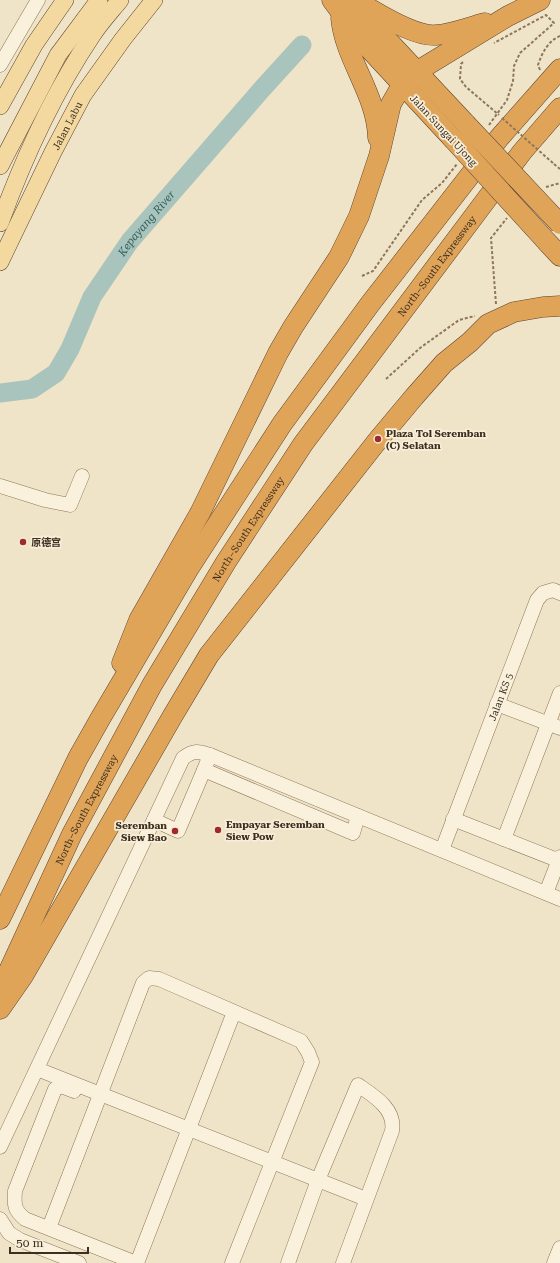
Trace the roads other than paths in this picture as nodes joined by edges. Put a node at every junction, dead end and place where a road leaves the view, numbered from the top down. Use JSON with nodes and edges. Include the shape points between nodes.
{"nodes":[{"id":1,"x":38,"y":0,"type":"edge"},
{"id":2,"x":65,"y":0,"type":"edge"},
{"id":3,"x":99,"y":0,"type":"edge"},
{"id":4,"x":120,"y":0,"type":"edge"},
{"id":5,"x":154,"y":0,"type":"edge"},
{"id":6,"x":540,"y":0,"type":"edge"},
{"id":7,"x":349,"y":9,"type":"edge"},
{"id":8,"x":508,"y":16,"type":"junction"},
{"id":9,"x":0,"y":66,"type":"edge"},
{"id":10,"x":560,"y":69,"type":"edge"},
{"id":11,"x":409,"y":78,"type":"junction"},
{"id":12,"x":0,"y":106,"type":"edge"},
{"id":13,"x":560,"y":108,"type":"edge"},
{"id":14,"x":560,"y":120,"type":"edge"},
{"id":15,"x":459,"y":132,"type":"junction"},
{"id":16,"x":522,"y":152,"type":"junction"},
{"id":17,"x":379,"y":156,"type":"junction"},
{"id":18,"x":0,"y":166,"type":"edge"},
{"id":19,"x":0,"y":223,"type":"edge"},
{"id":20,"x":560,"y":224,"type":"edge"},
{"id":21,"x":554,"y":249,"type":"edge"},
{"id":22,"x":0,"y":262,"type":"edge"},
{"id":23,"x":554,"y":309,"type":"edge"},
{"id":24,"x":82,"y":476,"type":"dead end"},
{"id":25,"x":0,"y":486,"type":"edge"},
{"id":26,"x":560,"y":593,"type":"edge"},
{"id":27,"x":560,"y":693,"type":"edge"},
{"id":28,"x":497,"y":704,"type":"junction"},
{"id":29,"x":100,"y":719,"type":"junction"},
{"id":30,"x":554,"y":726,"type":"edge"},
{"id":31,"x":210,"y":755,"type":"junction"},
{"id":32,"x":204,"y":770,"type":"junction"},
{"id":33,"x":358,"y":816,"type":"junction"},
{"id":34,"x":453,"y":819,"type":"junction"},
{"id":35,"x":154,"y":820,"type":"junction"},
{"id":36,"x":504,"y":839,"type":"junction"},
{"id":37,"x":442,"y":850,"type":"junction"},
{"id":38,"x":560,"y":859,"type":"edge"},
{"id":39,"x":546,"y":893,"type":"junction"},
{"id":40,"x":560,"y":898,"type":"edge"},
{"id":41,"x":0,"y":919,"type":"edge"},
{"id":42,"x":0,"y":990,"type":"edge"},
{"id":43,"x":0,"y":1009,"type":"edge"},
{"id":44,"x":234,"y":1012,"type":"junction"},
{"id":45,"x":37,"y":1069,"type":"junction"},
{"id":46,"x":99,"y":1097,"type":"junction"},
{"id":47,"x":189,"y":1129,"type":"junction"},
{"id":48,"x":0,"y":1147,"type":"edge"},
{"id":49,"x":272,"y":1161,"type":"junction"},
{"id":50,"x":318,"y":1180,"type":"junction"},
{"id":51,"x":366,"y":1199,"type":"junction"},
{"id":52,"x":0,"y":1219,"type":"edge"},
{"id":53,"x":49,"y":1228,"type":"junction"},
{"id":54,"x":560,"y":1248,"type":"edge"},
{"id":55,"x":79,"y":1263,"type":"edge"},
{"id":56,"x":136,"y":1263,"type":"edge"},
{"id":57,"x":232,"y":1263,"type":"edge"},
{"id":58,"x":288,"y":1263,"type":"edge"},
{"id":59,"x":344,"y":1263,"type":"edge"},
{"id":60,"x":554,"y":1263,"type":"edge"}],
"edges":[{"from":1,"to":9,"type":"street"},
{"from":2,"to":12,"type":"main road","via":[[34,45]]},
{"from":3,"to":18,"type":"main road","via":[[58,55]]},
{"from":4,"to":19,"type":"main road","via":[[94,33],[53,102],[13,187]]},
{"from":5,"to":22,"type":"main road","name":"Jalan Labu","via":[[83,95]]},
{"from":6,"to":8,"type":"highway"},
{"from":7,"to":8,"type":"highway","via":[[424,34],[435,35]]},
{"from":7,"to":11,"type":"highway","name":"Jalan Sungai Ujong","via":[[364,43]]},
{"from":7,"to":17,"type":"highway","via":[[350,51],[376,116]]},
{"from":8,"to":11,"type":"highway"},
{"from":10,"to":29,"type":"highway","via":[[499,138],[375,298],[282,424],[189,568]]},
{"from":11,"to":15,"type":"highway","name":"Jalan Sungai Ujong"},
{"from":11,"to":17,"type":"highway","via":[[391,104]]},
{"from":13,"to":16,"type":"highway","name":"North–South Expressway"},
{"from":14,"to":16,"type":"highway"},
{"from":15,"to":20,"type":"highway","name":"Jalan Sungai Ujong","bridge":true},
{"from":15,"to":21,"type":"highway","name":"Jalan Sungai Ujong","bridge":true},
{"from":16,"to":42,"type":"highway","name":"North–South Expressway","via":[[303,444],[226,562],[152,685],[72,834]]},
{"from":17,"to":29,"type":"highway","via":[[359,216],[338,257],[292,327],[200,513],[139,620]]},
{"from":23,"to":43,"type":"highway","via":[[514,312],[488,324],[444,363],[378,440],[208,655],[23,976]]},
{"from":24,"to":25,"type":"street","via":[[70,505]]},
{"from":26,"to":28,"type":"street","name":"Jalan KS 5","via":[[553,590],[543,593],[537,600]]},
{"from":27,"to":30,"type":"street"},
{"from":28,"to":30,"type":"street"},
{"from":28,"to":34,"type":"street","name":"Jalan KS 5"},
{"from":29,"to":41,"type":"highway","via":[[78,758]]},
{"from":30,"to":36,"type":"street"},
{"from":31,"to":32,"type":"street"},
{"from":31,"to":33,"type":"street"},
{"from":31,"to":35,"type":"street","via":[[191,752],[183,758]]},
{"from":32,"to":33,"type":"street","via":[[353,833]]},
{"from":32,"to":35,"type":"street","via":[[178,831]]},
{"from":33,"to":37,"type":"street"},
{"from":34,"to":36,"type":"street"},
{"from":34,"to":37,"type":"street","name":"Jalan KS 5"},
{"from":35,"to":45,"type":"street"},
{"from":36,"to":38,"type":"street"},
{"from":37,"to":39,"type":"street"},
{"from":38,"to":39,"type":"street"},
{"from":39,"to":40,"type":"street"},
{"from":44,"to":46,"type":"street","via":[[159,979],[149,978],[143,983]]},
{"from":44,"to":47,"type":"street"},
{"from":44,"to":49,"type":"street","via":[[301,1041],[312,1062]]},
{"from":45,"to":46,"type":"street"},
{"from":45,"to":48,"type":"street"},
{"from":46,"to":47,"type":"street"},
{"from":46,"to":53,"type":"street"},
{"from":46,"to":53,"type":"street","via":[[61,1086],[55,1089],[15,1191],[17,1213],[25,1219]]},
{"from":47,"to":49,"type":"street"},
{"from":47,"to":56,"type":"street"},
{"from":49,"to":50,"type":"street"},
{"from":49,"to":57,"type":"street"},
{"from":50,"to":51,"type":"street"},
{"from":50,"to":51,"type":"street","via":[[358,1085],[380,1101],[394,1123]]},
{"from":50,"to":58,"type":"street"},
{"from":51,"to":59,"type":"street"},
{"from":52,"to":55,"type":"street","via":[[10,1233],[20,1240]]},
{"from":53,"to":56,"type":"street"},
{"from":54,"to":60,"type":"street"}]}
